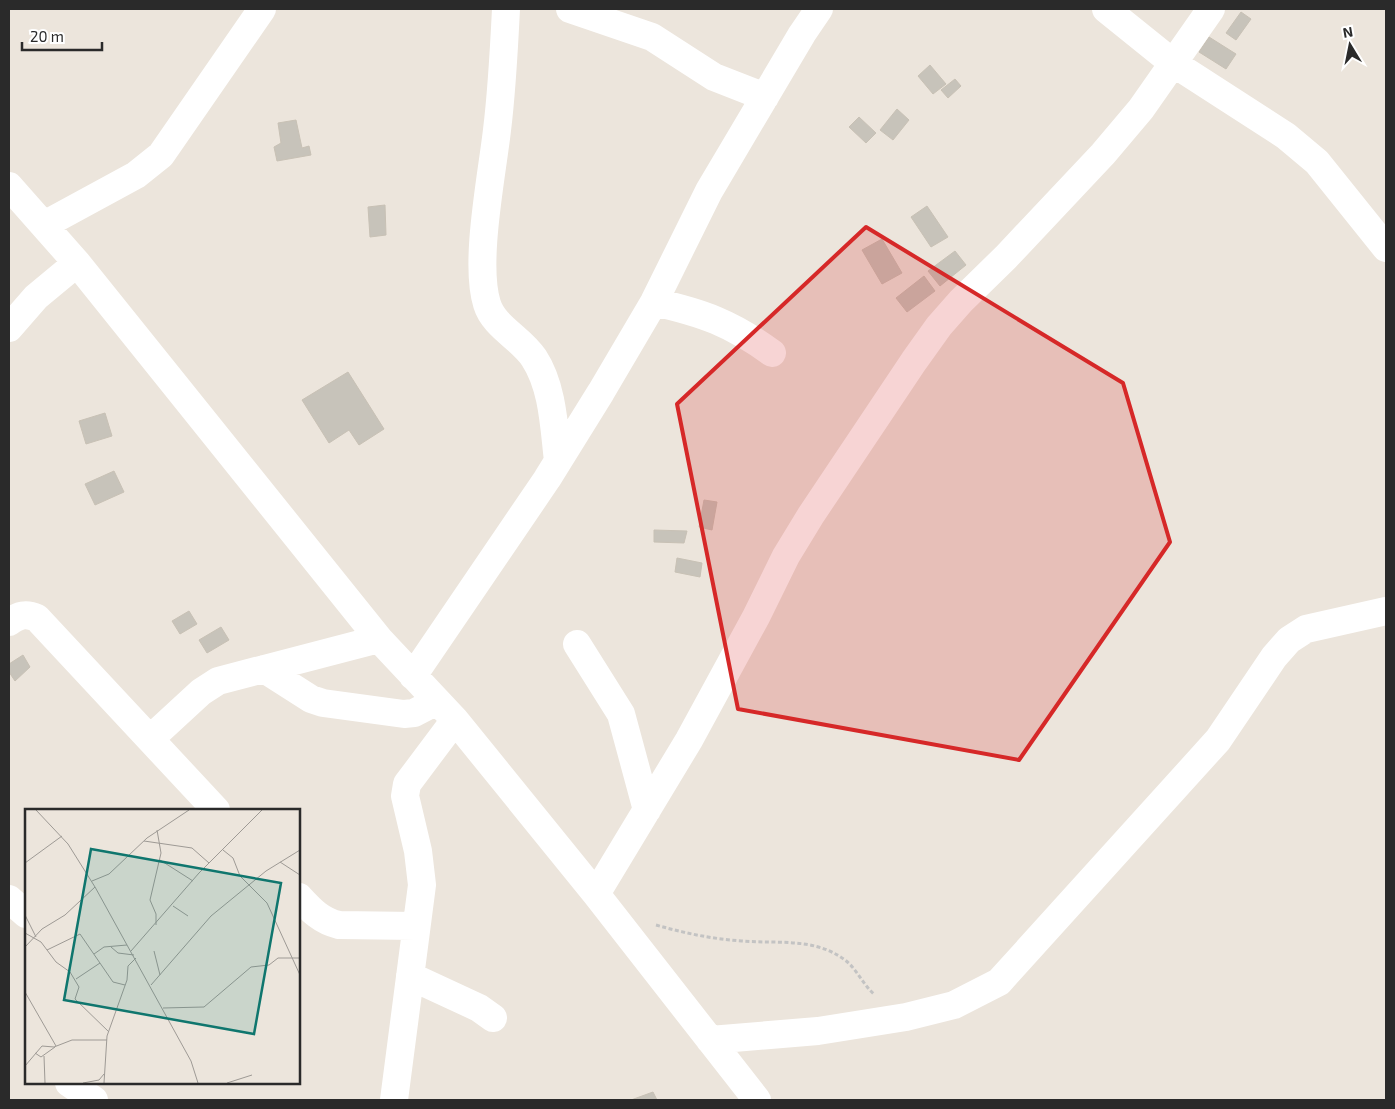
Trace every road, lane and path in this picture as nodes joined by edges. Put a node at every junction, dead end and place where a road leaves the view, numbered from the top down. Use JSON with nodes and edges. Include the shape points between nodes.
{"nodes":[{"id":1,"x":262,"y":9,"type":"edge"},
{"id":2,"x":506,"y":9,"type":"edge"},
{"id":3,"x":570,"y":9,"type":"edge"},
{"id":4,"x":819,"y":9,"type":"edge"},
{"id":5,"x":1106,"y":9,"type":"edge"},
{"id":6,"x":1211,"y":9,"type":"edge"},
{"id":7,"x":1174,"y":63,"type":"junction"},
{"id":8,"x":765,"y":97,"type":"junction"},
{"id":9,"x":9,"y":186,"type":"edge"},
{"id":10,"x":44,"y":225,"type":"junction"},
{"id":11,"x":1386,"y":248,"type":"edge"},
{"id":12,"x":77,"y":263,"type":"junction"},
{"id":13,"x":654,"y":302,"type":"junction"},
{"id":14,"x":9,"y":328,"type":"edge"},
{"id":15,"x":772,"y":353,"type":"dead end"},
{"id":16,"x":558,"y":461,"type":"junction"},
{"id":17,"x":1386,"y":611,"type":"edge"},
{"id":18,"x":9,"y":622,"type":"edge"},
{"id":19,"x":379,"y":639,"type":"junction"},
{"id":20,"x":577,"y":644,"type":"dead end"},
{"id":21,"x":264,"y":669,"type":"junction"},
{"id":22,"x":413,"y":676,"type":"junction"},
{"id":23,"x":446,"y":710,"type":"junction"},
{"id":24,"x":150,"y":739,"type":"junction"},
{"id":25,"x":203,"y":806,"type":"edge"},
{"id":26,"x":646,"y":810,"type":"junction"},
{"id":27,"x":596,"y":894,"type":"junction"},
{"id":28,"x":300,"y":898,"type":"edge"},
{"id":29,"x":9,"y":899,"type":"edge"},
{"id":30,"x":25,"y":913,"type":"edge"},
{"id":31,"x":651,"y":923,"type":"dead end"},
{"id":32,"x":416,"y":926,"type":"junction"},
{"id":33,"x":410,"y":976,"type":"junction"},
{"id":34,"x":906,"y":1017,"type":"junction"},
{"id":35,"x":493,"y":1018,"type":"dead end"},
{"id":36,"x":710,"y":1040,"type":"junction"},
{"id":37,"x":70,"y":1084,"type":"edge"},
{"id":38,"x":94,"y":1100,"type":"edge"},
{"id":39,"x":394,"y":1100,"type":"edge"},
{"id":40,"x":757,"y":1100,"type":"edge"}],
"edges":[{"from":1,"to":10,"type":"street","via":[[161,155],[136,175]]},
{"from":2,"to":16,"type":"street","via":[[501,98],[484,242],[484,286],[487,304],[493,314],[534,358],[544,380]]},
{"from":3,"to":8,"type":"street","via":[[652,37],[714,77]]},
{"from":4,"to":8,"type":"street"},
{"from":5,"to":7,"type":"street"},
{"from":6,"to":7,"type":"street"},
{"from":7,"to":11,"type":"street","via":[[1255,114],[1311,157]]},
{"from":7,"to":26,"type":"street","via":[[1103,154],[961,301],[914,361],[786,556],[707,707]]},
{"from":8,"to":13,"type":"street","via":[[710,191]]},
{"from":9,"to":10,"type":"street"},
{"from":10,"to":12,"type":"street"},
{"from":12,"to":14,"type":"street","via":[[36,297]]},
{"from":12,"to":19,"type":"street"},
{"from":13,"to":15,"type":"street","via":[[710,316]]},
{"from":13,"to":16,"type":"street"},
{"from":16,"to":22,"type":"street"},
{"from":17,"to":34,"type":"street","via":[[1306,629],[1289,640],[1218,740],[999,982],[954,1005]]},
{"from":18,"to":24,"type":"street","via":[[21,615],[37,618]]},
{"from":19,"to":21,"type":"street"},
{"from":19,"to":22,"type":"street"},
{"from":20,"to":26,"type":"street","via":[[622,714]]},
{"from":21,"to":23,"type":"street","via":[[311,699],[323,703],[404,714]]},
{"from":21,"to":24,"type":"street","via":[[218,682],[201,692]]},
{"from":22,"to":23,"type":"street"},
{"from":23,"to":27,"type":"street"},
{"from":23,"to":32,"type":"street","via":[[407,784],[405,796],[422,885]]},
{"from":24,"to":25,"type":"street"},
{"from":26,"to":27,"type":"street"},
{"from":27,"to":36,"type":"street"},
{"from":28,"to":32,"type":"street","via":[[320,918],[330,923]]},
{"from":29,"to":30,"type":"street"},
{"from":31,"to":34,"type":"path","via":[[706,938],[803,943],[828,949],[847,961],[866,987],[885,1004]]},
{"from":32,"to":33,"type":"street"},
{"from":33,"to":35,"type":"street","via":[[472,1004]]},
{"from":33,"to":39,"type":"street"},
{"from":34,"to":36,"type":"street","via":[[818,1031]]},
{"from":36,"to":40,"type":"street"},
{"from":37,"to":38,"type":"street"}]}
